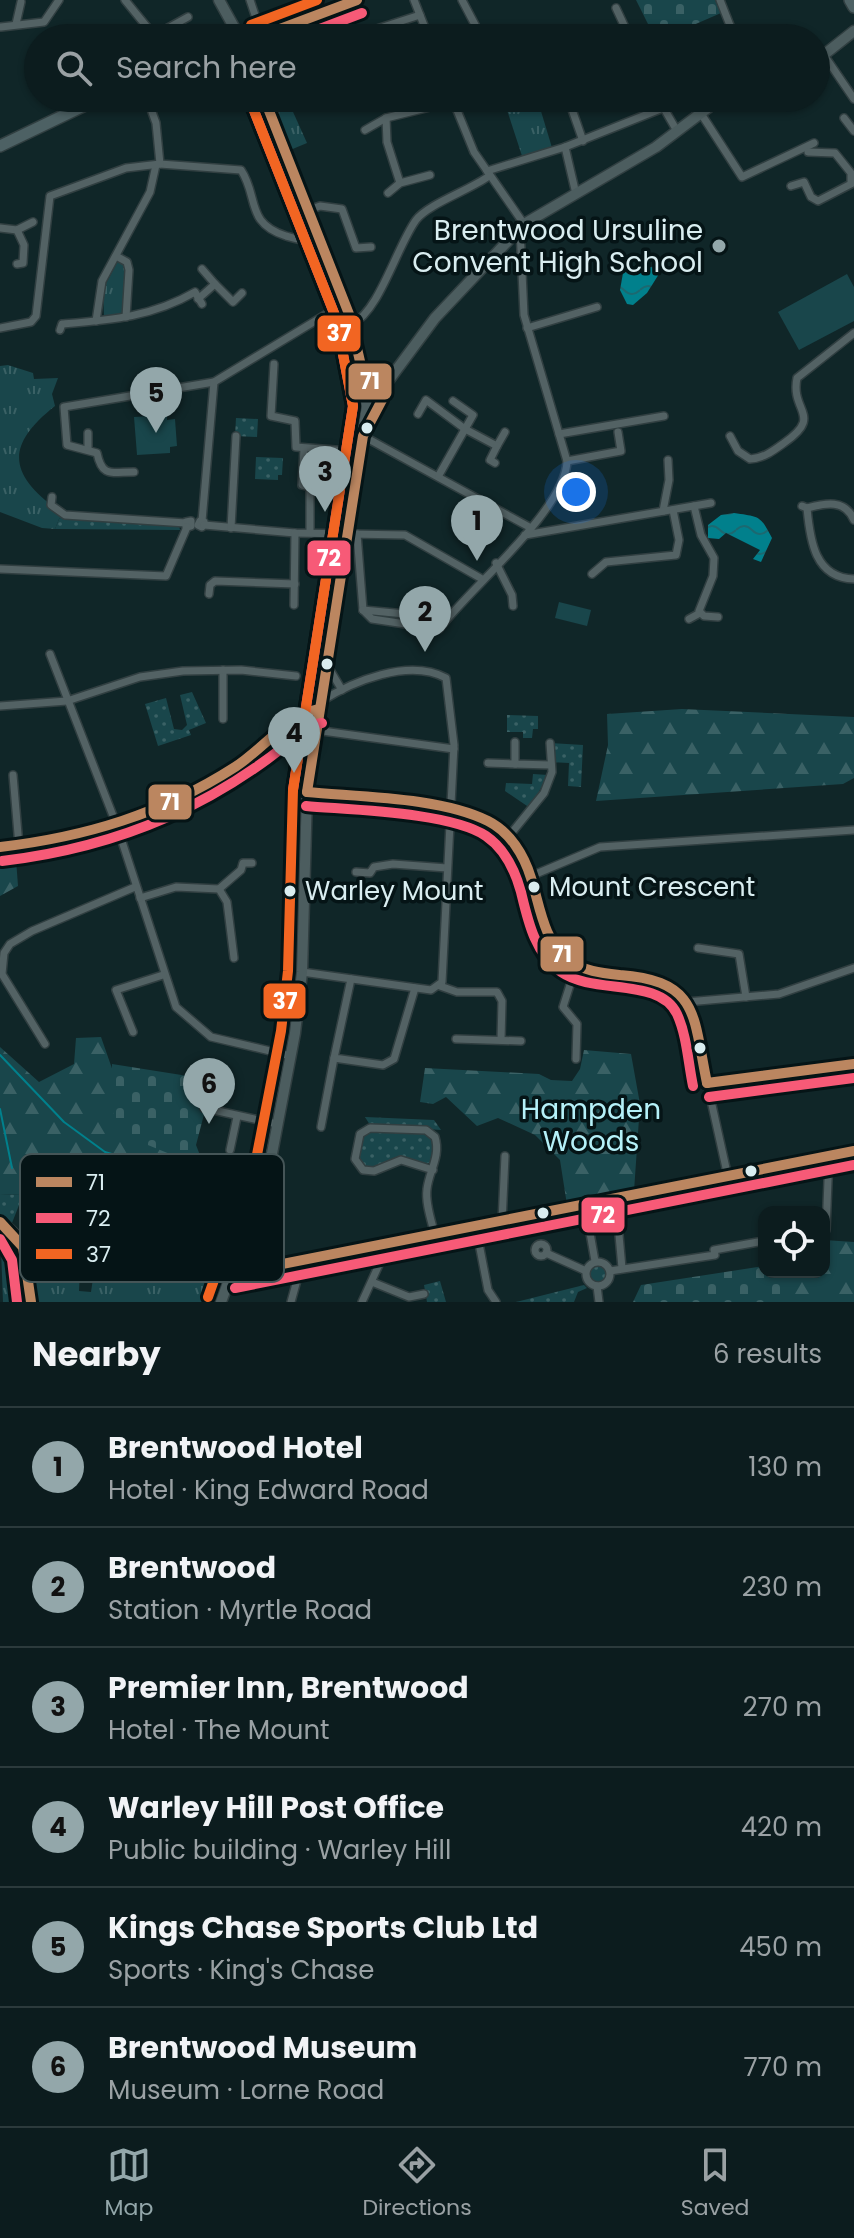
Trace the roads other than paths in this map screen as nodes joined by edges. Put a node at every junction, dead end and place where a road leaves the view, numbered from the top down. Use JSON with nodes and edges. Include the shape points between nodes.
{"nodes":[{"id":1,"x":59,"y":0,"type":"edge"},
{"id":2,"x":125,"y":0,"type":"edge"},
{"id":3,"x":219,"y":0,"type":"edge"},
{"id":4,"x":250,"y":0,"type":"edge"},
{"id":5,"x":357,"y":0,"type":"edge"},
{"id":6,"x":414,"y":0,"type":"edge"},
{"id":7,"x":462,"y":0,"type":"edge"},
{"id":8,"x":720,"y":0,"type":"edge"},
{"id":9,"x":850,"y":0,"type":"edge"},
{"id":10,"x":21,"y":2,"type":"dead end"},
{"id":11,"x":854,"y":7,"type":"edge"},
{"id":12,"x":616,"y":8,"type":"dead end"},
{"id":13,"x":420,"y":15,"type":"junction"},
{"id":14,"x":229,"y":16,"type":"junction"},
{"id":15,"x":188,"y":17,"type":"dead end"},
{"id":16,"x":256,"y":18,"type":"dead end"},
{"id":17,"x":16,"y":24,"type":"junction"},
{"id":18,"x":144,"y":24,"type":"edge"},
{"id":19,"x":176,"y":24,"type":"edge"},
{"id":20,"x":229,"y":24,"type":"edge"},
{"id":21,"x":233,"y":24,"type":"edge"},
{"id":22,"x":293,"y":24,"type":"edge"},
{"id":23,"x":392,"y":24,"type":"edge"},
{"id":24,"x":424,"y":24,"type":"edge"},
{"id":25,"x":475,"y":24,"type":"edge"},
{"id":26,"x":623,"y":24,"type":"edge"},
{"id":27,"x":729,"y":24,"type":"edge"},
{"id":28,"x":1,"y":27,"type":"edge"},
{"id":29,"x":854,"y":31,"type":"edge"},
{"id":30,"x":830,"y":50,"type":"edge"},
{"id":31,"x":830,"y":70,"type":"edge"},
{"id":32,"x":854,"y":99,"type":"edge"},
{"id":33,"x":71,"y":112,"type":"edge"},
{"id":34,"x":152,"y":112,"type":"edge"},
{"id":35,"x":271,"y":112,"type":"edge"},
{"id":36,"x":408,"y":112,"type":"edge"},
{"id":37,"x":458,"y":112,"type":"edge"},
{"id":38,"x":573,"y":112,"type":"edge"},
{"id":39,"x":653,"y":112,"type":"edge"},
{"id":40,"x":665,"y":112,"type":"edge"},
{"id":41,"x":700,"y":112,"type":"joint"},
{"id":42,"x":386,"y":118,"type":"junction"},
{"id":43,"x":844,"y":118,"type":"dead end"},
{"id":44,"x":365,"y":130,"type":"dead end"},
{"id":45,"x":677,"y":131,"type":"junction"},
{"id":46,"x":854,"y":131,"type":"edge"},
{"id":47,"x":583,"y":141,"type":"junction"},
{"id":48,"x":814,"y":143,"type":"dead end"},
{"id":49,"x":0,"y":146,"type":"edge"},
{"id":50,"x":565,"y":147,"type":"junction"},
{"id":51,"x":808,"y":152,"type":"junction"},
{"id":52,"x":158,"y":165,"type":"junction"},
{"id":53,"x":488,"y":173,"type":"junction"},
{"id":54,"x":430,"y":175,"type":"dead end"},
{"id":55,"x":400,"y":183,"type":"junction"},
{"id":56,"x":791,"y":186,"type":"dead end"},
{"id":57,"x":388,"y":193,"type":"dead end"},
{"id":58,"x":576,"y":194,"type":"junction"},
{"id":59,"x":306,"y":211,"type":"junction"},
{"id":60,"x":33,"y":222,"type":"dead end"},
{"id":61,"x":522,"y":227,"type":"junction"},
{"id":62,"x":0,"y":228,"type":"edge"},
{"id":63,"x":17,"y":230,"type":"junction"},
{"id":64,"x":317,"y":238,"type":"junction"},
{"id":65,"x":371,"y":247,"type":"dead end"},
{"id":66,"x":116,"y":256,"type":"junction"},
{"id":67,"x":17,"y":264,"type":"dead end"},
{"id":68,"x":202,"y":269,"type":"dead end"},
{"id":69,"x":215,"y":284,"type":"junction"},
{"id":70,"x":242,"y":293,"type":"dead end"},
{"id":71,"x":345,"y":303,"type":"junction"},
{"id":72,"x":597,"y":307,"type":"dead end"},
{"id":73,"x":126,"y":317,"type":"junction"},
{"id":74,"x":96,"y":321,"type":"junction"},
{"id":75,"x":352,"y":324,"type":"junction"},
{"id":76,"x":0,"y":328,"type":"edge"},
{"id":77,"x":527,"y":328,"type":"junction"},
{"id":78,"x":60,"y":330,"type":"dead end"},
{"id":79,"x":854,"y":333,"type":"edge"},
{"id":80,"x":274,"y":364,"type":"dead end"},
{"id":81,"x":362,"y":370,"type":"junction"},
{"id":82,"x":214,"y":382,"type":"junction"},
{"id":83,"x":380,"y":395,"type":"junction"},
{"id":84,"x":366,"y":398,"type":"junction"},
{"id":85,"x":453,"y":401,"type":"dead end"},
{"id":86,"x":418,"y":414,"type":"dead end"},
{"id":87,"x":664,"y":416,"type":"dead end"},
{"id":88,"x":465,"y":429,"type":"junction"},
{"id":89,"x":364,"y":432,"type":"junction"},
{"id":90,"x":505,"y":432,"type":"dead end"},
{"id":91,"x":618,"y":432,"type":"dead end"},
{"id":92,"x":88,"y":433,"type":"dead end"},
{"id":93,"x":559,"y":434,"type":"junction"},
{"id":94,"x":236,"y":436,"type":"dead end"},
{"id":95,"x":730,"y":436,"type":"dead end"},
{"id":96,"x":497,"y":446,"type":"junction"},
{"id":97,"x":88,"y":448,"type":"junction"},
{"id":98,"x":304,"y":449,"type":"junction"},
{"id":99,"x":361,"y":452,"type":"junction"},
{"id":100,"x":668,"y":460,"type":"dead end"},
{"id":101,"x":567,"y":461,"type":"junction"},
{"id":102,"x":495,"y":463,"type":"dead end"},
{"id":103,"x":134,"y":472,"type":"dead end"},
{"id":104,"x":439,"y":475,"type":"junction"},
{"id":105,"x":52,"y":497,"type":"dead end"},
{"id":106,"x":711,"y":503,"type":"dead end"},
{"id":107,"x":694,"y":506,"type":"junction"},
{"id":108,"x":673,"y":510,"type":"junction"},
{"id":109,"x":663,"y":511,"type":"junction"},
{"id":110,"x":854,"y":520,"type":"edge"},
{"id":111,"x":195,"y":524,"type":"junction"},
{"id":112,"x":231,"y":528,"type":"junction"},
{"id":113,"x":310,"y":532,"type":"junction"},
{"id":114,"x":528,"y":532,"type":"junction"},
{"id":115,"x":295,"y":533,"type":"junction"},
{"id":116,"x":353,"y":533,"type":"junction"},
{"id":117,"x":496,"y":563,"type":"junction"},
{"id":118,"x":0,"y":569,"type":"edge"},
{"id":119,"x":592,"y":574,"type":"dead end"},
{"id":120,"x":482,"y":579,"type":"junction"},
{"id":121,"x":854,"y":579,"type":"edge"},
{"id":122,"x":295,"y":584,"type":"junction"},
{"id":123,"x":209,"y":594,"type":"dead end"},
{"id":124,"x":294,"y":605,"type":"dead end"},
{"id":125,"x":513,"y":606,"type":"dead end"},
{"id":126,"x":363,"y":610,"type":"junction"},
{"id":127,"x":700,"y":613,"type":"junction"},
{"id":128,"x":718,"y":617,"type":"dead end"},
{"id":129,"x":447,"y":618,"type":"junction"},
{"id":130,"x":689,"y":619,"type":"dead end"},
{"id":131,"x":50,"y":654,"type":"dead end"},
{"id":132,"x":328,"y":661,"type":"junction"},
{"id":133,"x":223,"y":670,"type":"junction"},
{"id":134,"x":296,"y":676,"type":"dead end"},
{"id":135,"x":342,"y":690,"type":"junction"},
{"id":136,"x":67,"y":701,"type":"junction"},
{"id":137,"x":0,"y":706,"type":"edge"},
{"id":138,"x":320,"y":706,"type":"junction"},
{"id":139,"x":223,"y":719,"type":"dead end"},
{"id":140,"x":315,"y":730,"type":"junction"},
{"id":141,"x":515,"y":742,"type":"dead end"},
{"id":142,"x":550,"y":743,"type":"dead end"},
{"id":143,"x":454,"y":749,"type":"junction"},
{"id":144,"x":488,"y":763,"type":"dead end"},
{"id":145,"x":515,"y":764,"type":"junction"},
{"id":146,"x":551,"y":765,"type":"junction"},
{"id":147,"x":13,"y":775,"type":"dead end"},
{"id":148,"x":307,"y":792,"type":"junction"},
{"id":149,"x":449,"y":810,"type":"junction"},
{"id":150,"x":117,"y":826,"type":"junction"},
{"id":151,"x":854,"y":830,"type":"edge"},
{"id":152,"x":509,"y":836,"type":"junction"},
{"id":153,"x":19,"y":846,"type":"junction"},
{"id":154,"x":0,"y":847,"type":"edge"},
{"id":155,"x":252,"y":863,"type":"dead end"},
{"id":156,"x":447,"y":868,"type":"junction"},
{"id":157,"x":356,"y":872,"type":"dead end"},
{"id":158,"x":531,"y":876,"type":"junction"},
{"id":159,"x":135,"y":887,"type":"junction"},
{"id":160,"x":219,"y":889,"type":"junction"},
{"id":161,"x":140,"y":898,"type":"junction"},
{"id":162,"x":702,"y":951,"type":"dead end"},
{"id":163,"x":234,"y":958,"type":"dead end"},
{"id":164,"x":1,"y":960,"type":"edge"},
{"id":165,"x":576,"y":966,"type":"junction"},
{"id":166,"x":854,"y":968,"type":"edge"},
{"id":167,"x":302,"y":972,"type":"junction"},
{"id":168,"x":163,"y":975,"type":"junction"},
{"id":169,"x":351,"y":979,"type":"junction"},
{"id":170,"x":440,"y":986,"type":"junction"},
{"id":171,"x":415,"y":988,"type":"junction"},
{"id":172,"x":746,"y":997,"type":"junction"},
{"id":173,"x":687,"y":1002,"type":"junction"},
{"id":174,"x":133,"y":1032,"type":"dead end"},
{"id":175,"x":456,"y":1039,"type":"dead end"},
{"id":176,"x":501,"y":1040,"type":"junction"},
{"id":177,"x":521,"y":1041,"type":"dead end"},
{"id":178,"x":45,"y":1044,"type":"dead end"},
{"id":179,"x":291,"y":1056,"type":"junction"},
{"id":180,"x":334,"y":1058,"type":"junction"},
{"id":181,"x":576,"y":1059,"type":"dead end"},
{"id":182,"x":854,"y":1064,"type":"edge"},
{"id":183,"x":707,"y":1083,"type":"junction"},
{"id":184,"x":204,"y":1108,"type":"dead end"},
{"id":185,"x":237,"y":1117,"type":"junction"},
{"id":186,"x":277,"y":1124,"type":"junction"},
{"id":187,"x":321,"y":1127,"type":"dead end"},
{"id":188,"x":230,"y":1150,"type":"dead end"},
{"id":189,"x":854,"y":1151,"type":"edge"},
{"id":190,"x":272,"y":1154,"type":"edge"},
{"id":191,"x":505,"y":1156,"type":"dead end"},
{"id":192,"x":829,"y":1156,"type":"junction"},
{"id":193,"x":433,"y":1170,"type":"junction"},
{"id":194,"x":728,"y":1177,"type":"junction"},
{"id":195,"x":585,"y":1205,"type":"junction"},
{"id":196,"x":827,"y":1206,"type":"edge"},
{"id":197,"x":0,"y":1222,"type":"edge"},
{"id":198,"x":502,"y":1222,"type":"junction"},
{"id":199,"x":476,"y":1228,"type":"junction"},
{"id":200,"x":619,"y":1235,"type":"dead end"},
{"id":201,"x":435,"y":1236,"type":"junction"},
{"id":202,"x":20,"y":1237,"type":"edge"},
{"id":203,"x":758,"y":1242,"type":"dead end"},
{"id":204,"x":388,"y":1245,"type":"junction"},
{"id":205,"x":714,"y":1250,"type":"junction"},
{"id":206,"x":546,"y":1253,"type":"dead end"},
{"id":207,"x":595,"y":1261,"type":"junction"},
{"id":208,"x":302,"y":1262,"type":"junction"},
{"id":209,"x":284,"y":1265,"type":"edge"},
{"id":210,"x":716,"y":1265,"type":"dead end"},
{"id":211,"x":622,"y":1268,"type":"junction"},
{"id":212,"x":586,"y":1271,"type":"junction"},
{"id":213,"x":610,"y":1271,"type":"junction"},
{"id":214,"x":29,"y":1282,"type":"edge"},
{"id":215,"x":229,"y":1282,"type":"edge"},
{"id":216,"x":372,"y":1282,"type":"junction"},
{"id":217,"x":597,"y":1286,"type":"junction"},
{"id":218,"x":424,"y":1294,"type":"dead end"},
{"id":219,"x":31,"y":1302,"type":"edge"},
{"id":220,"x":221,"y":1302,"type":"edge"},
{"id":221,"x":291,"y":1302,"type":"edge"},
{"id":222,"x":362,"y":1302,"type":"edge"},
{"id":223,"x":496,"y":1302,"type":"edge"},
{"id":224,"x":599,"y":1302,"type":"edge"}],
"edges":[{"from":1,"to":17,"type":"street","via":[[44,22]]},
{"from":2,"to":18,"type":"street"},
{"from":3,"to":14,"type":"main road"},
{"from":4,"to":16,"type":"street"},
{"from":5,"to":22,"type":"main road"},
{"from":6,"to":13,"type":"street"},
{"from":7,"to":25,"type":"street"},
{"from":8,"to":27,"type":"street"},
{"from":9,"to":11,"type":"main road"},
{"from":10,"to":17,"type":"street"},
{"from":12,"to":26,"type":"street"},
{"from":13,"to":23,"type":"street"},
{"from":13,"to":24,"type":"street"},
{"from":14,"to":20,"type":"main road"},
{"from":14,"to":21,"type":"main road"},
{"from":15,"to":19,"type":"street"},
{"from":17,"to":28,"type":"street"},
{"from":29,"to":30,"type":"main road"},
{"from":31,"to":32,"type":"street"},
{"from":33,"to":49,"type":"main road"},
{"from":34,"to":52,"type":"street"},
{"from":35,"to":59,"type":"main road"},
{"from":36,"to":42,"type":"street"},
{"from":37,"to":53,"type":"street"},
{"from":38,"to":47,"type":"street"},
{"from":39,"to":47,"type":"street"},
{"from":40,"to":45,"type":"street"},
{"from":41,"to":45,"type":"main road"},
{"from":41,"to":51,"type":"street","via":[[742,177]]},
{"from":42,"to":44,"type":"street"},
{"from":42,"to":55,"type":"street","via":[[387,142]]},
{"from":43,"to":46,"type":"street"},
{"from":45,"to":58,"type":"main road"},
{"from":47,"to":50,"type":"street"},
{"from":48,"to":51,"type":"street"},
{"from":50,"to":53,"type":"street"},
{"from":50,"to":58,"type":"street"},
{"from":51,"to":56,"type":"street","via":[[835,153],[851,173],[851,184],[818,201],[803,181]]},
{"from":52,"to":64,"type":"street","via":[[241,170],[253,209],[266,227],[300,240]]},
{"from":52,"to":66,"type":"street","via":[[150,192]]},
{"from":52,"to":76,"type":"street","via":[[126,168],[50,196],[31,322]]},
{"from":53,"to":61,"type":"street"},
{"from":53,"to":75,"type":"street","via":[[419,216],[399,245],[372,305]]},
{"from":54,"to":55,"type":"street"},
{"from":55,"to":57,"type":"street"},
{"from":58,"to":61,"type":"main road"},
{"from":59,"to":64,"type":"main road"},
{"from":59,"to":65,"type":"street","via":[[320,206],[342,209],[356,248]]},
{"from":60,"to":63,"type":"street"},
{"from":61,"to":77,"type":"street"},
{"from":61,"to":83,"type":"main road","via":[[427,328]]},
{"from":62,"to":63,"type":"street"},
{"from":63,"to":67,"type":"street","via":[[24,245],[23,263]]},
{"from":64,"to":71,"type":"main road"},
{"from":66,"to":73,"type":"street","via":[[129,270]]},
{"from":66,"to":74,"type":"street","via":[[102,281]]},
{"from":68,"to":69,"type":"street"},
{"from":69,"to":70,"type":"street","via":[[233,302]]},
{"from":69,"to":73,"type":"street","via":[[200,301],[195,292],[171,306]]},
{"from":71,"to":75,"type":"main road"},
{"from":71,"to":82,"type":"street"},
{"from":72,"to":77,"type":"street"},
{"from":73,"to":74,"type":"street"},
{"from":74,"to":78,"type":"street","via":[[62,324]]},
{"from":75,"to":81,"type":"main road"},
{"from":77,"to":93,"type":"street"},
{"from":79,"to":95,"type":"street","via":[[797,378],[804,420],[799,434],[750,459]]},
{"from":80,"to":98,"type":"street","via":[[271,416],[295,421],[296,447]]},
{"from":81,"to":83,"type":"main road"},
{"from":81,"to":84,"type":"main road"},
{"from":82,"to":97,"type":"street","via":[[64,407],[67,445]]},
{"from":82,"to":111,"type":"street"},
{"from":83,"to":84,"type":"main road","via":[[371,405]]},
{"from":83,"to":89,"type":"main road"},
{"from":84,"to":89,"type":"main road"},
{"from":85,"to":88,"type":"street","via":[[473,415]]},
{"from":86,"to":88,"type":"street","via":[[426,400]]},
{"from":87,"to":93,"type":"street"},
{"from":88,"to":96,"type":"street"},
{"from":88,"to":104,"type":"street"},
{"from":89,"to":99,"type":"main road"},
{"from":89,"to":104,"type":"street"},
{"from":90,"to":96,"type":"street"},
{"from":91,"to":101,"type":"street","via":[[621,451]]},
{"from":92,"to":97,"type":"street"},
{"from":93,"to":101,"type":"street"},
{"from":94,"to":112,"type":"street"},
{"from":96,"to":102,"type":"street","via":[[490,460]]},
{"from":97,"to":103,"type":"street","via":[[97,453],[105,471]]},
{"from":98,"to":99,"type":"street"},
{"from":98,"to":113,"type":"street","via":[[302,485],[310,487]]},
{"from":99,"to":116,"type":"main road"},
{"from":100,"to":109,"type":"street"},
{"from":101,"to":114,"type":"street","via":[[558,495]]},
{"from":104,"to":114,"type":"street"},
{"from":105,"to":111,"type":"street","via":[[51,505],[65,515]]},
{"from":106,"to":107,"type":"street"},
{"from":107,"to":108,"type":"street"},
{"from":107,"to":127,"type":"street","via":[[714,558]]},
{"from":108,"to":109,"type":"street"},
{"from":108,"to":119,"type":"street","via":[[676,555],[606,562]]},
{"from":109,"to":114,"type":"street"},
{"from":110,"to":121,"type":"street","via":[[846,508],[833,503],[805,507],[820,563],[831,575]]},
{"from":111,"to":112,"type":"street"},
{"from":111,"to":118,"type":"street","via":[[166,576]]},
{"from":112,"to":115,"type":"street"},
{"from":113,"to":115,"type":"street"},
{"from":113,"to":116,"type":"street"},
{"from":114,"to":117,"type":"street"},
{"from":115,"to":122,"type":"street"},
{"from":116,"to":120,"type":"street","via":[[405,535]]},
{"from":116,"to":126,"type":"street"},
{"from":116,"to":132,"type":"main road"},
{"from":117,"to":120,"type":"street"},
{"from":117,"to":125,"type":"street"},
{"from":120,"to":129,"type":"street"},
{"from":122,"to":123,"type":"street","via":[[215,581]]},
{"from":122,"to":124,"type":"street"},
{"from":126,"to":129,"type":"street"},
{"from":126,"to":129,"type":"street","via":[[372,619],[439,629]]},
{"from":127,"to":128,"type":"street"},
{"from":127,"to":130,"type":"street"},
{"from":131,"to":136,"type":"street"},
{"from":132,"to":135,"type":"street"},
{"from":132,"to":138,"type":"main road"},
{"from":133,"to":134,"type":"street"},
{"from":133,"to":136,"type":"street","via":[[140,677]]},
{"from":133,"to":139,"type":"street"},
{"from":135,"to":138,"type":"street"},
{"from":135,"to":143,"type":"street","via":[[390,672],[443,675]]},
{"from":136,"to":137,"type":"street"},
{"from":136,"to":150,"type":"street"},
{"from":138,"to":140,"type":"main road"},
{"from":138,"to":150,"type":"street","via":[[304,712],[203,788]]},
{"from":140,"to":143,"type":"street"},
{"from":140,"to":148,"type":"main road"},
{"from":141,"to":145,"type":"street"},
{"from":142,"to":146,"type":"street"},
{"from":143,"to":149,"type":"street"},
{"from":144,"to":145,"type":"street"},
{"from":145,"to":146,"type":"street"},
{"from":146,"to":152,"type":"street","via":[[544,793]]},
{"from":147,"to":153,"type":"street"},
{"from":148,"to":149,"type":"street"},
{"from":148,"to":167,"type":"main road"},
{"from":149,"to":152,"type":"street","via":[[488,821]]},
{"from":149,"to":156,"type":"street"},
{"from":150,"to":153,"type":"street"},
{"from":150,"to":159,"type":"street"},
{"from":151,"to":158,"type":"street","via":[[600,847]]},
{"from":152,"to":158,"type":"street"},
{"from":153,"to":154,"type":"street"},
{"from":155,"to":160,"type":"street","via":[[243,863]]},
{"from":156,"to":157,"type":"street","via":[[393,864]]},
{"from":156,"to":170,"type":"street"},
{"from":158,"to":165,"type":"street","via":[[545,933]]},
{"from":159,"to":161,"type":"street"},
{"from":159,"to":164,"type":"street","via":[[32,931],[10,944]]},
{"from":160,"to":161,"type":"street","via":[[176,887]]},
{"from":160,"to":163,"type":"street","via":[[227,902]]},
{"from":161,"to":168,"type":"street"},
{"from":162,"to":172,"type":"street","via":[[739,954]]},
{"from":164,"to":178,"type":"street","via":[[2,974]]},
{"from":165,"to":173,"type":"street","via":[[662,981]]},
{"from":165,"to":181,"type":"street","via":[[563,1007],[582,1023]]},
{"from":166,"to":172,"type":"street","via":[[779,994]]},
{"from":167,"to":169,"type":"street"},
{"from":167,"to":179,"type":"main road"},
{"from":168,"to":174,"type":"street","via":[[116,990]]},
{"from":168,"to":179,"type":"street","via":[[182,1014],[211,1037]]},
{"from":169,"to":171,"type":"street"},
{"from":169,"to":180,"type":"street"},
{"from":170,"to":171,"type":"street"},
{"from":170,"to":176,"type":"street","via":[[457,992],[497,992],[502,1001]]},
{"from":171,"to":180,"type":"street","via":[[397,1061],[378,1065]]},
{"from":172,"to":173,"type":"street"},
{"from":173,"to":183,"type":"street"},
{"from":175,"to":176,"type":"street"},
{"from":176,"to":177,"type":"street"},
{"from":179,"to":186,"type":"main road"},
{"from":180,"to":187,"type":"street"},
{"from":182,"to":183,"type":"street"},
{"from":183,"to":194,"type":"street"},
{"from":184,"to":185,"type":"street"},
{"from":185,"to":186,"type":"street"},
{"from":185,"to":188,"type":"street"},
{"from":186,"to":190,"type":"main road"},
{"from":189,"to":192,"type":"street"},
{"from":191,"to":198,"type":"street"},
{"from":192,"to":194,"type":"street"},
{"from":192,"to":196,"type":"street"},
{"from":193,"to":193,"type":"street","via":[[437,1145],[430,1132],[370,1128],[358,1139],[355,1159],[363,1170],[401,1160]]},
{"from":193,"to":201,"type":"street","via":[[427,1192]]},
{"from":194,"to":195,"type":"street"},
{"from":195,"to":198,"type":"street"},
{"from":195,"to":207,"type":"street"},
{"from":197,"to":202,"type":"main road"},
{"from":198,"to":199,"type":"street"},
{"from":199,"to":201,"type":"street"},
{"from":199,"to":223,"type":"street","via":[[488,1290]]},
{"from":200,"to":211,"type":"street"},
{"from":201,"to":204,"type":"street"},
{"from":203,"to":205,"type":"street"},
{"from":204,"to":208,"type":"street"},
{"from":204,"to":216,"type":"street"},
{"from":205,"to":210,"type":"street"},
{"from":205,"to":211,"type":"street"},
{"from":206,"to":212,"type":"street"},
{"from":207,"to":212,"type":"street"},
{"from":207,"to":213,"type":"street"},
{"from":208,"to":209,"type":"street"},
{"from":208,"to":221,"type":"street"},
{"from":211,"to":213,"type":"street"},
{"from":212,"to":217,"type":"street","via":[[588,1282]]},
{"from":213,"to":217,"type":"street","via":[[607,1282]]},
{"from":214,"to":219,"type":"main road"},
{"from":215,"to":220,"type":"main road"},
{"from":216,"to":218,"type":"street","via":[[409,1297]]},
{"from":216,"to":222,"type":"street"},
{"from":217,"to":224,"type":"street"}]}
